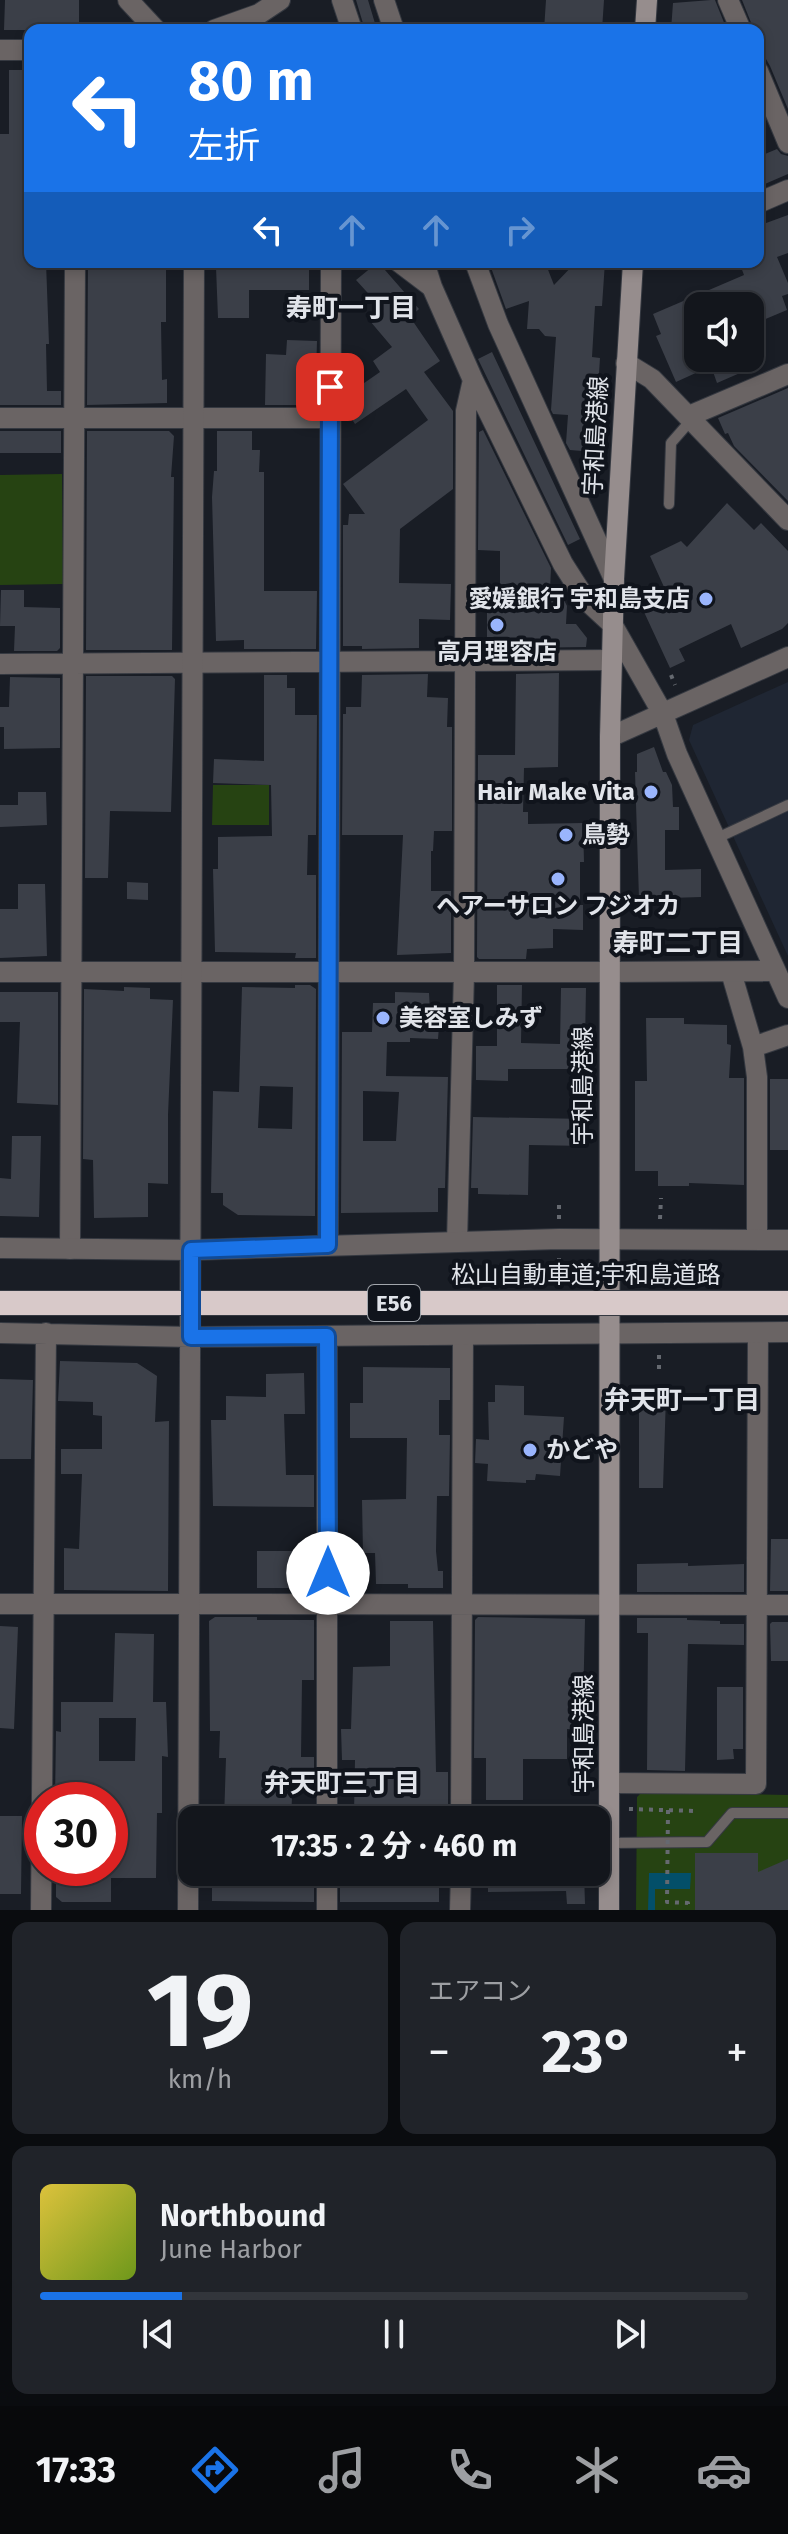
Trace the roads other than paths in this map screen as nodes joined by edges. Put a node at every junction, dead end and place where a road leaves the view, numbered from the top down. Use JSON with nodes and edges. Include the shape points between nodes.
{"nodes":[{"id":1,"x":128,"y":0,"type":"edge"},
{"id":2,"x":280,"y":0,"type":"edge"},
{"id":3,"x":342,"y":0,"type":"edge"},
{"id":4,"x":384,"y":0,"type":"edge"},
{"id":5,"x":647,"y":0,"type":"edge"},
{"id":6,"x":728,"y":0,"type":"edge"},
{"id":7,"x":150,"y":24,"type":"edge"},
{"id":8,"x":231,"y":24,"type":"edge"},
{"id":9,"x":350,"y":24,"type":"edge"},
{"id":10,"x":392,"y":24,"type":"edge"},
{"id":11,"x":645,"y":24,"type":"edge"},
{"id":12,"x":738,"y":24,"type":"edge"},
{"id":13,"x":0,"y":50,"type":"edge"},
{"id":14,"x":24,"y":50,"type":"edge"},
{"id":15,"x":764,"y":85,"type":"edge"},
{"id":16,"x":788,"y":143,"type":"edge"},
{"id":17,"x":788,"y":190,"type":"edge"},
{"id":18,"x":764,"y":200,"type":"edge"},
{"id":19,"x":75,"y":268,"type":"edge"},
{"id":20,"x":194,"y":268,"type":"edge"},
{"id":21,"x":331,"y":268,"type":"edge"},
{"id":22,"x":407,"y":268,"type":"edge"},
{"id":23,"x":426,"y":268,"type":"edge"},
{"id":24,"x":477,"y":268,"type":"edge"},
{"id":25,"x":633,"y":268,"type":"edge"},
{"id":26,"x":432,"y":287,"type":"junction"},
{"id":27,"x":626,"y":363,"type":"junction"},
{"id":28,"x":788,"y":374,"type":"edge"},
{"id":29,"x":473,"y":380,"type":"junction"},
{"id":30,"x":0,"y":418,"type":"edge"},
{"id":31,"x":75,"y":418,"type":"junction"},
{"id":32,"x":193,"y":418,"type":"junction"},
{"id":33,"x":330,"y":418,"type":"junction"},
{"id":34,"x":690,"y":418,"type":"junction"},
{"id":35,"x":669,"y":504,"type":"dead end"},
{"id":36,"x":788,"y":520,"type":"edge"},
{"id":37,"x":614,"y":579,"type":"junction"},
{"id":38,"x":612,"y":624,"type":"junction"},
{"id":39,"x":612,"y":660,"type":"junction"},
{"id":40,"x":464,"y":661,"type":"junction"},
{"id":41,"x":74,"y":663,"type":"junction"},
{"id":42,"x":192,"y":663,"type":"junction"},
{"id":43,"x":330,"y":663,"type":"junction"},
{"id":44,"x":0,"y":664,"type":"edge"},
{"id":45,"x":786,"y":664,"type":"edge"},
{"id":46,"x":663,"y":714,"type":"junction"},
{"id":47,"x":610,"y":737,"type":"junction"},
{"id":48,"x":788,"y":805,"type":"edge"},
{"id":49,"x":715,"y":839,"type":"junction"},
{"id":50,"x":775,"y":971,"type":"junction"},
{"id":51,"x":0,"y":972,"type":"edge"},
{"id":52,"x":72,"y":972,"type":"junction"},
{"id":53,"x":610,"y":972,"type":"junction"},
{"id":54,"x":731,"y":972,"type":"junction"},
{"id":55,"x":192,"y":973,"type":"junction"},
{"id":56,"x":464,"y":973,"type":"junction"},
{"id":57,"x":330,"y":974,"type":"junction"},
{"id":58,"x":788,"y":998,"type":"edge"},
{"id":59,"x":788,"y":1035,"type":"edge"},
{"id":60,"x":753,"y":1047,"type":"junction"},
{"id":61,"x":608,"y":1238,"type":"junction"},
{"id":62,"x":757,"y":1239,"type":"junction"},
{"id":63,"x":788,"y":1240,"type":"edge"},
{"id":64,"x":457,"y":1242,"type":"junction"},
{"id":65,"x":328,"y":1245,"type":"junction"},
{"id":66,"x":0,"y":1248,"type":"edge"},
{"id":67,"x":70,"y":1249,"type":"junction"},
{"id":68,"x":191,"y":1250,"type":"junction"},
{"id":69,"x":0,"y":1303,"type":"edge"},
{"id":70,"x":788,"y":1303,"type":"edge"},
{"id":71,"x":788,"y":1332,"type":"edge"},
{"id":72,"x":0,"y":1333,"type":"edge"},
{"id":73,"x":46,"y":1333,"type":"junction"},
{"id":74,"x":758,"y":1333,"type":"junction"},
{"id":75,"x":611,"y":1334,"type":"junction"},
{"id":76,"x":463,"y":1335,"type":"junction"},
{"id":77,"x":327,"y":1336,"type":"junction"},
{"id":78,"x":191,"y":1337,"type":"junction"},
{"id":79,"x":43,"y":1603,"type":"junction"},
{"id":80,"x":0,"y":1604,"type":"edge"},
{"id":81,"x":189,"y":1604,"type":"junction"},
{"id":82,"x":328,"y":1604,"type":"junction"},
{"id":83,"x":610,"y":1604,"type":"junction"},
{"id":84,"x":757,"y":1604,"type":"junction"},
{"id":85,"x":463,"y":1605,"type":"junction"},
{"id":86,"x":788,"y":1605,"type":"edge"},
{"id":87,"x":609,"y":1783,"type":"junction"},
{"id":88,"x":327,"y":1806,"type":"edge"},
{"id":89,"x":461,"y":1806,"type":"edge"},
{"id":90,"x":609,"y":1806,"type":"edge"},
{"id":91,"x":788,"y":1813,"type":"edge"},
{"id":92,"x":610,"y":1843,"type":"edge"},
{"id":93,"x":327,"y":1886,"type":"edge"},
{"id":94,"x":461,"y":1886,"type":"edge"},
{"id":95,"x":609,"y":1886,"type":"edge"},
{"id":96,"x":41,"y":1910,"type":"edge"},
{"id":97,"x":188,"y":1910,"type":"edge"},
{"id":98,"x":327,"y":1910,"type":"edge"},
{"id":99,"x":460,"y":1910,"type":"edge"},
{"id":100,"x":609,"y":1910,"type":"edge"}],
"edges":[{"from":1,"to":7,"type":"street"},
{"from":2,"to":8,"type":"street"},
{"from":3,"to":9,"type":"street"},
{"from":4,"to":10,"type":"street"},
{"from":5,"to":11,"type":"main road"},
{"from":6,"to":12,"type":"street"},
{"from":13,"to":14,"type":"street"},
{"from":15,"to":16,"type":"street"},
{"from":17,"to":18,"type":"street"},
{"from":19,"to":31,"type":"street"},
{"from":20,"to":32,"type":"street"},
{"from":21,"to":33,"type":"street"},
{"from":22,"to":26,"type":"street"},
{"from":23,"to":26,"type":"street"},
{"from":24,"to":37,"type":"street"},
{"from":25,"to":27,"type":"main road","name":"宇和島港線"},
{"from":26,"to":29,"type":"street"},
{"from":27,"to":34,"type":"street","via":[[652,379]]},
{"from":27,"to":37,"type":"main road","name":"宇和島港線"},
{"from":28,"to":34,"type":"street"},
{"from":29,"to":38,"type":"street","via":[[563,564],[586,600]]},
{"from":29,"to":40,"type":"street","via":[[466,411]]},
{"from":30,"to":31,"type":"street"},
{"from":31,"to":32,"type":"street"},
{"from":31,"to":41,"type":"street"},
{"from":32,"to":33,"type":"street"},
{"from":32,"to":42,"type":"street"},
{"from":33,"to":43,"type":"street"},
{"from":34,"to":35,"type":"lane","via":[[671,443]]},
{"from":34,"to":36,"type":"street"},
{"from":37,"to":38,"type":"main road","name":"宇和島港線"},
{"from":38,"to":39,"type":"main road","name":"宇和島港線"},
{"from":38,"to":46,"type":"street"},
{"from":39,"to":40,"type":"street"},
{"from":39,"to":47,"type":"main road","name":"宇和島港線"},
{"from":40,"to":43,"type":"street"},
{"from":40,"to":56,"type":"street"},
{"from":41,"to":42,"type":"street"},
{"from":41,"to":44,"type":"street"},
{"from":41,"to":52,"type":"street"},
{"from":42,"to":43,"type":"street"},
{"from":42,"to":55,"type":"street"},
{"from":43,"to":57,"type":"street"},
{"from":45,"to":46,"type":"street"},
{"from":46,"to":47,"type":"street"},
{"from":46,"to":49,"type":"street"},
{"from":47,"to":53,"type":"main road","name":"宇和島港線"},
{"from":48,"to":49,"type":"lane"},
{"from":49,"to":50,"type":"street"},
{"from":50,"to":54,"type":"street"},
{"from":50,"to":58,"type":"street"},
{"from":51,"to":52,"type":"street"},
{"from":52,"to":55,"type":"street"},
{"from":52,"to":67,"type":"street"},
{"from":53,"to":54,"type":"street"},
{"from":53,"to":56,"type":"street"},
{"from":53,"to":61,"type":"main road","name":"宇和島港線"},
{"from":54,"to":60,"type":"street"},
{"from":55,"to":57,"type":"street"},
{"from":55,"to":68,"type":"street"},
{"from":56,"to":57,"type":"street"},
{"from":56,"to":64,"type":"street"},
{"from":57,"to":65,"type":"street"},
{"from":59,"to":60,"type":"street"},
{"from":60,"to":62,"type":"street"},
{"from":61,"to":62,"type":"street"},
{"from":61,"to":64,"type":"street"},
{"from":61,"to":75,"type":"main road","name":"宇和島港線"},
{"from":62,"to":63,"type":"street"},
{"from":64,"to":65,"type":"street"},
{"from":65,"to":68,"type":"street"},
{"from":66,"to":67,"type":"street"},
{"from":67,"to":68,"type":"street"},
{"from":68,"to":78,"type":"street"},
{"from":69,"to":70,"type":"highway","name":"松山自動車道;宇和島道路","number":"E56","bridge":true},
{"from":71,"to":74,"type":"street"},
{"from":72,"to":73,"type":"street"},
{"from":73,"to":78,"type":"street"},
{"from":73,"to":79,"type":"street"},
{"from":74,"to":75,"type":"street"},
{"from":74,"to":84,"type":"street"},
{"from":75,"to":76,"type":"street"},
{"from":75,"to":83,"type":"main road","name":"宇和島港線"},
{"from":76,"to":77,"type":"street"},
{"from":76,"to":85,"type":"street"},
{"from":77,"to":78,"type":"street"},
{"from":77,"to":82,"type":"street"},
{"from":78,"to":81,"type":"street"},
{"from":79,"to":80,"type":"street"},
{"from":79,"to":81,"type":"street"},
{"from":79,"to":96,"type":"street"},
{"from":81,"to":82,"type":"street"},
{"from":81,"to":97,"type":"street"},
{"from":82,"to":85,"type":"street"},
{"from":82,"to":88,"type":"street"},
{"from":83,"to":84,"type":"street"},
{"from":83,"to":85,"type":"street"},
{"from":83,"to":87,"type":"main road","name":"宇和島港線"},
{"from":84,"to":86,"type":"street"},
{"from":84,"to":87,"type":"street","via":[[756,1784]]},
{"from":85,"to":89,"type":"street"},
{"from":87,"to":90,"type":"main road","name":"宇和島港線"},
{"from":91,"to":92,"type":"lane","via":[[732,1813],[707,1842]]},
{"from":93,"to":98,"type":"street"},
{"from":94,"to":99,"type":"street"},
{"from":95,"to":100,"type":"main road","name":"宇和島港線"}]}
